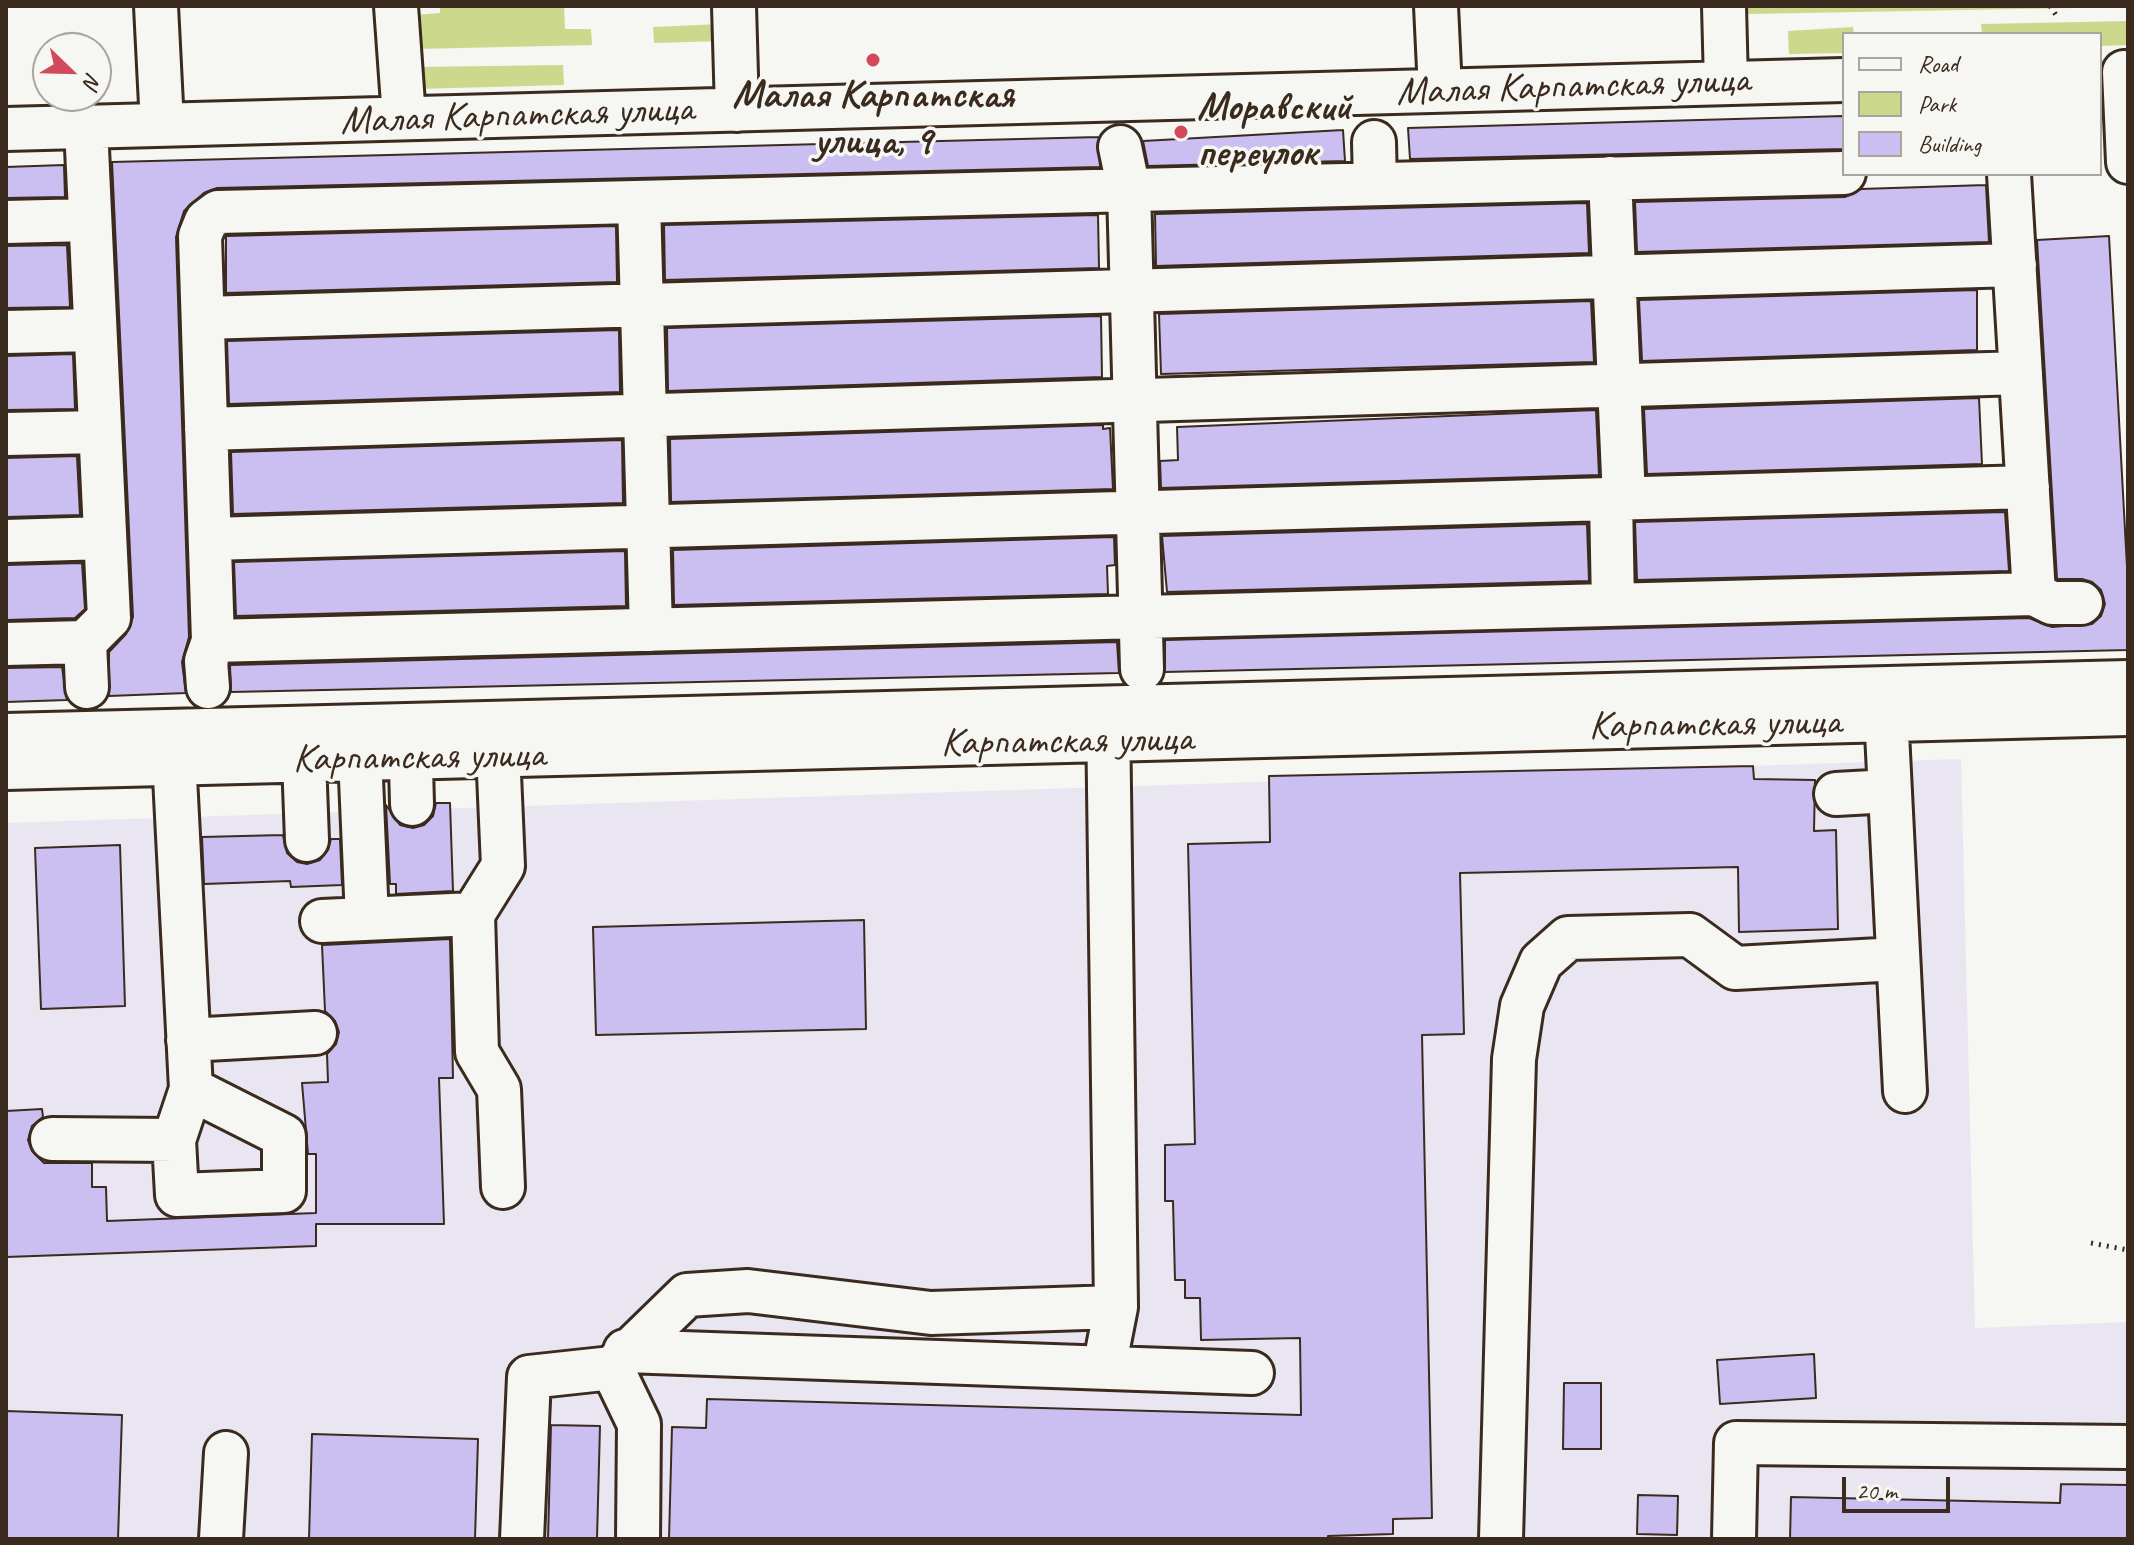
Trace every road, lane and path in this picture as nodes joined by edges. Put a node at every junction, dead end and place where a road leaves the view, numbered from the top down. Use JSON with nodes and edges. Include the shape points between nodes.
{"nodes":[{"id":1,"x":156,"y":6,"type":"edge"},
{"id":2,"x":396,"y":6,"type":"edge"},
{"id":3,"x":734,"y":6,"type":"edge"},
{"id":4,"x":1436,"y":6,"type":"edge"},
{"id":5,"x":1724,"y":6,"type":"edge"},
{"id":6,"x":2050,"y":6,"type":"edge"},
{"id":7,"x":2056,"y":15,"type":"dead end"},
{"id":8,"x":2117,"y":72,"type":"edge"},
{"id":9,"x":1842,"y":80,"type":"edge"},
{"id":10,"x":1726,"y":83,"type":"junction"},
{"id":11,"x":1440,"y":90,"type":"junction"},
{"id":12,"x":737,"y":110,"type":"junction"},
{"id":13,"x":404,"y":118,"type":"junction"},
{"id":14,"x":162,"y":125,"type":"junction"},
{"id":15,"x":86,"y":127,"type":"junction"},
{"id":16,"x":6,"y":129,"type":"edge"},
{"id":17,"x":1374,"y":142,"type":"dead end"},
{"id":18,"x":1120,"y":147,"type":"dead end"},
{"id":19,"x":2128,"y":162,"type":"edge"},
{"id":20,"x":1842,"y":173,"type":"edge"},
{"id":21,"x":2009,"y":176,"type":"edge"},
{"id":22,"x":1610,"y":178,"type":"junction"},
{"id":23,"x":1375,"y":184,"type":"junction"},
{"id":24,"x":1129,"y":190,"type":"junction"},
{"id":25,"x":639,"y":202,"type":"junction"},
{"id":26,"x":90,"y":220,"type":"junction"},
{"id":27,"x":6,"y":222,"type":"edge"},
{"id":28,"x":2015,"y":265,"type":"junction"},
{"id":29,"x":1614,"y":277,"type":"junction"},
{"id":30,"x":1132,"y":291,"type":"junction"},
{"id":31,"x":641,"y":305,"type":"junction"},
{"id":32,"x":203,"y":318,"type":"junction"},
{"id":33,"x":95,"y":330,"type":"junction"},
{"id":34,"x":6,"y":332,"type":"edge"},
{"id":35,"x":2021,"y":373,"type":"junction"},
{"id":36,"x":1619,"y":385,"type":"junction"},
{"id":37,"x":1135,"y":400,"type":"junction"},
{"id":38,"x":645,"y":416,"type":"junction"},
{"id":39,"x":206,"y":429,"type":"junction"},
{"id":40,"x":100,"y":432,"type":"junction"},
{"id":41,"x":6,"y":434,"type":"edge"},
{"id":42,"x":2028,"y":487,"type":"junction"},
{"id":43,"x":1617,"y":498,"type":"junction"},
{"id":44,"x":1138,"y":512,"type":"junction"},
{"id":45,"x":648,"y":526,"type":"junction"},
{"id":46,"x":105,"y":538,"type":"junction"},
{"id":47,"x":210,"y":539,"type":"junction"},
{"id":48,"x":6,"y":541,"type":"edge"},
{"id":49,"x":2034,"y":594,"type":"junction"},
{"id":50,"x":2081,"y":603,"type":"dead end"},
{"id":51,"x":1613,"y":605,"type":"junction"},
{"id":52,"x":1141,"y":617,"type":"junction"},
{"id":53,"x":651,"y":630,"type":"junction"},
{"id":54,"x":213,"y":641,"type":"junction"},
{"id":55,"x":85,"y":642,"type":"junction"},
{"id":56,"x":6,"y":644,"type":"edge"},
{"id":57,"x":1142,"y":669,"type":"dead end"},
{"id":58,"x":2128,"y":682,"type":"edge"},
{"id":59,"x":87,"y":687,"type":"dead end"},
{"id":60,"x":208,"y":687,"type":"dead end"},
{"id":61,"x":1886,"y":704,"type":"junction"},
{"id":62,"x":2128,"y":714,"type":"edge"},
{"id":63,"x":1109,"y":724,"type":"junction"},
{"id":64,"x":6,"y":735,"type":"edge"},
{"id":65,"x":497,"y":739,"type":"junction"},
{"id":66,"x":410,"y":741,"type":"junction"},
{"id":67,"x":359,"y":743,"type":"junction"},
{"id":68,"x":303,"y":744,"type":"junction"},
{"id":69,"x":174,"y":747,"type":"junction"},
{"id":70,"x":6,"y":768,"type":"edge"},
{"id":71,"x":1890,"y":791,"type":"junction"},
{"id":72,"x":1836,"y":794,"type":"dead end"},
{"id":73,"x":412,"y":804,"type":"dead end"},
{"id":74,"x":307,"y":840,"type":"dead end"},
{"id":75,"x":473,"y":914,"type":"junction"},
{"id":76,"x":367,"y":919,"type":"junction"},
{"id":77,"x":322,"y":921,"type":"dead end"},
{"id":78,"x":1898,"y":959,"type":"junction"},
{"id":79,"x":315,"y":1033,"type":"dead end"},
{"id":80,"x":188,"y":1040,"type":"junction"},
{"id":81,"x":191,"y":1089,"type":"junction"},
{"id":82,"x":1905,"y":1091,"type":"dead end"},
{"id":83,"x":52,"y":1139,"type":"dead end"},
{"id":84,"x":174,"y":1140,"type":"junction"},
{"id":85,"x":503,"y":1187,"type":"dead end"},
{"id":86,"x":2091,"y":1243,"type":"dead end"},
{"id":87,"x":2128,"y":1250,"type":"edge"},
{"id":88,"x":1116,"y":1307,"type":"junction"},
{"id":89,"x":619,"y":1360,"type":"junction"},
{"id":90,"x":1104,"y":1368,"type":"junction"},
{"id":91,"x":1252,"y":1373,"type":"dead end"},
{"id":92,"x":2128,"y":1447,"type":"edge"},
{"id":93,"x":226,"y":1453,"type":"dead end"},
{"id":94,"x":221,"y":1539,"type":"edge"},
{"id":95,"x":522,"y":1539,"type":"edge"},
{"id":96,"x":638,"y":1539,"type":"edge"},
{"id":97,"x":1501,"y":1539,"type":"edge"},
{"id":98,"x":1734,"y":1539,"type":"edge"}],
"edges":[{"from":1,"to":14,"type":"street"},
{"from":2,"to":13,"type":"street"},
{"from":3,"to":12,"type":"street"},
{"from":4,"to":11,"type":"street"},
{"from":5,"to":10,"type":"street"},
{"from":6,"to":7,"type":"path"},
{"from":8,"to":19,"type":"street"},
{"from":9,"to":10,"type":"street","name":"Малая Карпатская улица"},
{"from":10,"to":11,"type":"street","name":"Малая Карпатская улица"},
{"from":11,"to":12,"type":"street","name":"Малая Карпатская улица"},
{"from":12,"to":13,"type":"street","name":"Малая Карпатская улица"},
{"from":13,"to":14,"type":"street","name":"Малая Карпатская улица"},
{"from":14,"to":15,"type":"street","name":"Малая Карпатская улица"},
{"from":15,"to":16,"type":"street","name":"Малая Карпатская улица"},
{"from":15,"to":26,"type":"street"},
{"from":17,"to":23,"type":"street"},
{"from":18,"to":24,"type":"street"},
{"from":20,"to":22,"type":"street"},
{"from":21,"to":28,"type":"street"},
{"from":22,"to":23,"type":"street"},
{"from":22,"to":29,"type":"street"},
{"from":23,"to":24,"type":"street"},
{"from":24,"to":25,"type":"street"},
{"from":24,"to":30,"type":"street"},
{"from":25,"to":31,"type":"street"},
{"from":25,"to":32,"type":"street","via":[[218,212],[206,221],[200,236]]},
{"from":26,"to":27,"type":"street"},
{"from":26,"to":33,"type":"street"},
{"from":28,"to":29,"type":"street"},
{"from":28,"to":35,"type":"street"},
{"from":29,"to":30,"type":"street"},
{"from":29,"to":36,"type":"street"},
{"from":30,"to":31,"type":"street"},
{"from":30,"to":37,"type":"street"},
{"from":31,"to":32,"type":"street"},
{"from":31,"to":38,"type":"street"},
{"from":32,"to":39,"type":"street"},
{"from":33,"to":34,"type":"street"},
{"from":33,"to":40,"type":"street"},
{"from":35,"to":36,"type":"street"},
{"from":35,"to":42,"type":"street"},
{"from":36,"to":37,"type":"street"},
{"from":36,"to":43,"type":"street"},
{"from":37,"to":38,"type":"street"},
{"from":37,"to":44,"type":"street"},
{"from":38,"to":39,"type":"street"},
{"from":38,"to":45,"type":"street"},
{"from":39,"to":47,"type":"street"},
{"from":40,"to":41,"type":"street"},
{"from":40,"to":46,"type":"street"},
{"from":42,"to":43,"type":"street"},
{"from":42,"to":49,"type":"street"},
{"from":43,"to":44,"type":"street"},
{"from":43,"to":51,"type":"street"},
{"from":44,"to":45,"type":"street"},
{"from":44,"to":52,"type":"street"},
{"from":45,"to":47,"type":"street"},
{"from":45,"to":53,"type":"street"},
{"from":46,"to":48,"type":"street"},
{"from":46,"to":55,"type":"street","via":[[109,618]]},
{"from":47,"to":54,"type":"street"},
{"from":49,"to":50,"type":"street","via":[[2052,603]]},
{"from":49,"to":51,"type":"street"},
{"from":51,"to":52,"type":"street"},
{"from":52,"to":53,"type":"street"},
{"from":52,"to":57,"type":"street"},
{"from":53,"to":54,"type":"street"},
{"from":54,"to":60,"type":"street","via":[[206,661]]},
{"from":55,"to":56,"type":"street"},
{"from":55,"to":59,"type":"street"},
{"from":58,"to":61,"type":"street","name":"Карпатская улица"},
{"from":61,"to":62,"type":"street","name":"Карпатская улица"},
{"from":61,"to":63,"type":"street","name":"Карпатская улица"},
{"from":61,"to":71,"type":"street"},
{"from":63,"to":65,"type":"street","name":"Карпатская улица"},
{"from":63,"to":88,"type":"street"},
{"from":64,"to":69,"type":"street","name":"Карпатская улица"},
{"from":65,"to":66,"type":"street","name":"Карпатская улица"},
{"from":65,"to":75,"type":"street","via":[[503,866]]},
{"from":66,"to":67,"type":"street","name":"Карпатская улица"},
{"from":66,"to":73,"type":"street"},
{"from":67,"to":68,"type":"street","name":"Карпатская улица"},
{"from":67,"to":76,"type":"street"},
{"from":68,"to":69,"type":"street","name":"Карпатская улица"},
{"from":68,"to":74,"type":"street"},
{"from":69,"to":70,"type":"street","name":"Карпатская улица"},
{"from":69,"to":80,"type":"street"},
{"from":71,"to":72,"type":"street"},
{"from":71,"to":78,"type":"street"},
{"from":75,"to":76,"type":"street"},
{"from":75,"to":85,"type":"street","via":[[477,1052],[499,1089]]},
{"from":76,"to":77,"type":"street"},
{"from":78,"to":82,"type":"street"},
{"from":78,"to":97,"type":"street","via":[[1735,968],[1690,935],[1568,938],[1541,962],[1522,1006],[1514,1059]]},
{"from":79,"to":80,"type":"street"},
{"from":80,"to":81,"type":"street"},
{"from":81,"to":84,"type":"street"},
{"from":81,"to":84,"type":"street","via":[[284,1136],[284,1191],[177,1195]]},
{"from":83,"to":84,"type":"street"},
{"from":86,"to":87,"type":"path"},
{"from":88,"to":89,"type":"street","via":[[931,1313],[748,1291],[687,1295]]},
{"from":88,"to":90,"type":"street"},
{"from":89,"to":90,"type":"street"},
{"from":89,"to":95,"type":"street","via":[[529,1377]]},
{"from":89,"to":96,"type":"street","via":[[639,1424]]},
{"from":90,"to":91,"type":"street"},
{"from":92,"to":98,"type":"street","via":[[1736,1443]]},
{"from":93,"to":94,"type":"street"}]}
